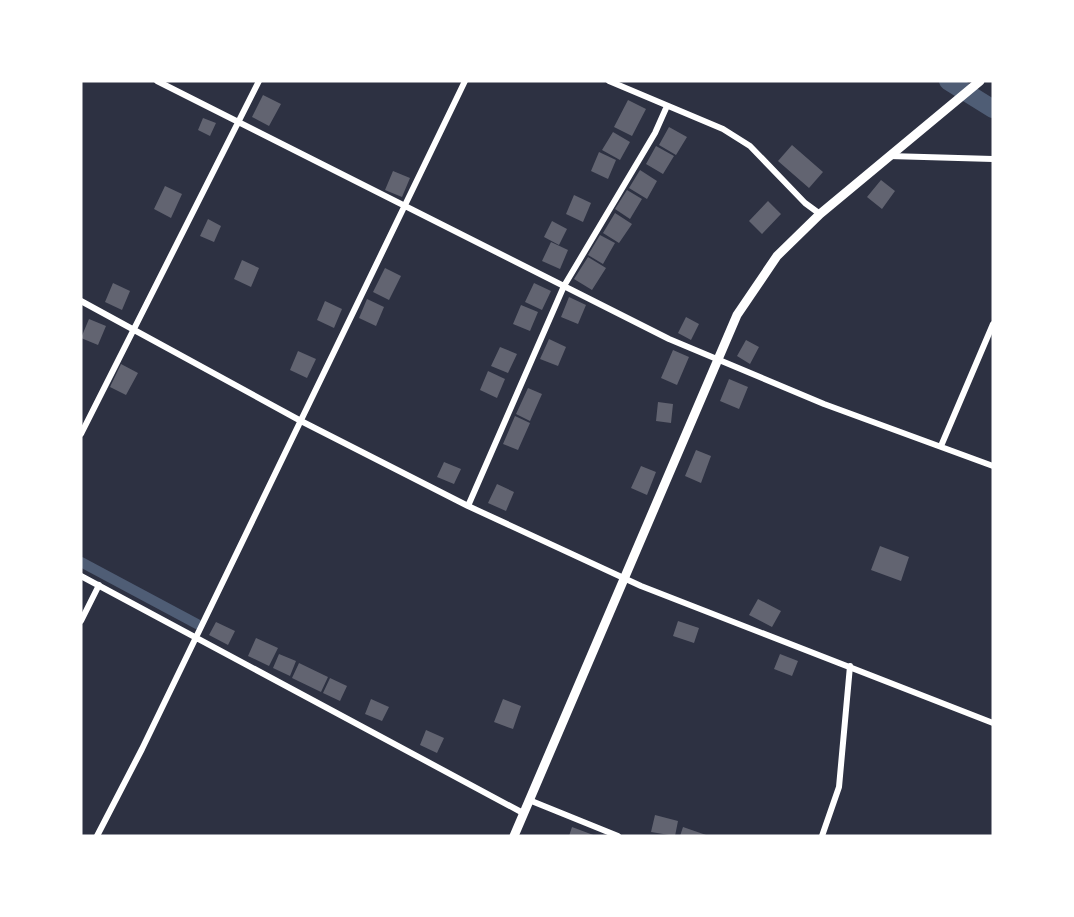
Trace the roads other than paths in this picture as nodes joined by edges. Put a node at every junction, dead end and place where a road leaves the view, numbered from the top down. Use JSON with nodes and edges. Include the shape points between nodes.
{"nodes":[{"id":1,"x":157,"y":81,"type":"edge"},
{"id":2,"x":259,"y":81,"type":"edge"},
{"id":3,"x":465,"y":81,"type":"edge"},
{"id":4,"x":609,"y":81,"type":"edge"},
{"id":5,"x":980,"y":81,"type":"edge"},
{"id":6,"x":667,"y":105,"type":"junction"},
{"id":7,"x":238,"y":122,"type":"junction"},
{"id":8,"x":887,"y":156,"type":"junction"},
{"id":9,"x":993,"y":159,"type":"edge"},
{"id":10,"x":406,"y":206,"type":"junction"},
{"id":11,"x":820,"y":214,"type":"junction"},
{"id":12,"x":564,"y":286,"type":"junction"},
{"id":13,"x":81,"y":302,"type":"edge"},
{"id":14,"x":993,"y":324,"type":"edge"},
{"id":15,"x":133,"y":330,"type":"junction"},
{"id":16,"x":991,"y":336,"type":"edge"},
{"id":17,"x":719,"y":358,"type":"junction"},
{"id":18,"x":301,"y":421,"type":"junction"},
{"id":19,"x":81,"y":434,"type":"edge"},
{"id":20,"x":941,"y":446,"type":"junction"},
{"id":21,"x":993,"y":466,"type":"edge"},
{"id":22,"x":468,"y":506,"type":"junction"},
{"id":23,"x":81,"y":576,"type":"edge"},
{"id":24,"x":624,"y":576,"type":"junction"},
{"id":25,"x":99,"y":585,"type":"junction"},
{"id":26,"x":81,"y":621,"type":"edge"},
{"id":27,"x":196,"y":636,"type":"junction"},
{"id":28,"x":850,"y":666,"type":"junction"},
{"id":29,"x":993,"y":723,"type":"edge"},
{"id":30,"x":529,"y":800,"type":"junction"},
{"id":31,"x":524,"y":813,"type":"junction"},
{"id":32,"x":97,"y":836,"type":"edge"},
{"id":33,"x":514,"y":836,"type":"edge"},
{"id":34,"x":618,"y":836,"type":"edge"},
{"id":35,"x":822,"y":836,"type":"edge"}],
"edges":[{"from":1,"to":7,"type":"street"},
{"from":2,"to":7,"type":"street"},
{"from":3,"to":10,"type":"street"},
{"from":4,"to":6,"type":"street"},
{"from":5,"to":8,"type":"main road"},
{"from":6,"to":11,"type":"street","via":[[723,129],[750,146]]},
{"from":6,"to":12,"type":"street","via":[[655,133]]},
{"from":7,"to":10,"type":"street"},
{"from":7,"to":15,"type":"street"},
{"from":8,"to":9,"type":"street"},
{"from":8,"to":11,"type":"main road"},
{"from":10,"to":12,"type":"street"},
{"from":10,"to":18,"type":"street"},
{"from":11,"to":17,"type":"main road","via":[[777,256],[756,285],[737,315]]},
{"from":12,"to":17,"type":"street","via":[[669,339]]},
{"from":12,"to":22,"type":"street"},
{"from":13,"to":15,"type":"street"},
{"from":14,"to":16,"type":"street"},
{"from":15,"to":18,"type":"street"},
{"from":15,"to":19,"type":"street"},
{"from":16,"to":20,"type":"street"},
{"from":17,"to":20,"type":"street","via":[[824,404]]},
{"from":17,"to":24,"type":"main road"},
{"from":18,"to":22,"type":"street"},
{"from":18,"to":27,"type":"street"},
{"from":20,"to":21,"type":"street"},
{"from":22,"to":24,"type":"street"},
{"from":23,"to":25,"type":"street"},
{"from":24,"to":28,"type":"street","via":[[641,586]]},
{"from":24,"to":30,"type":"main road"},
{"from":25,"to":26,"type":"street"},
{"from":25,"to":27,"type":"street"},
{"from":27,"to":31,"type":"street"},
{"from":27,"to":32,"type":"street"},
{"from":28,"to":29,"type":"street"},
{"from":28,"to":35,"type":"street","via":[[838,787]]},
{"from":30,"to":31,"type":"main road"},
{"from":30,"to":34,"type":"street"},
{"from":31,"to":33,"type":"main road"}]}
